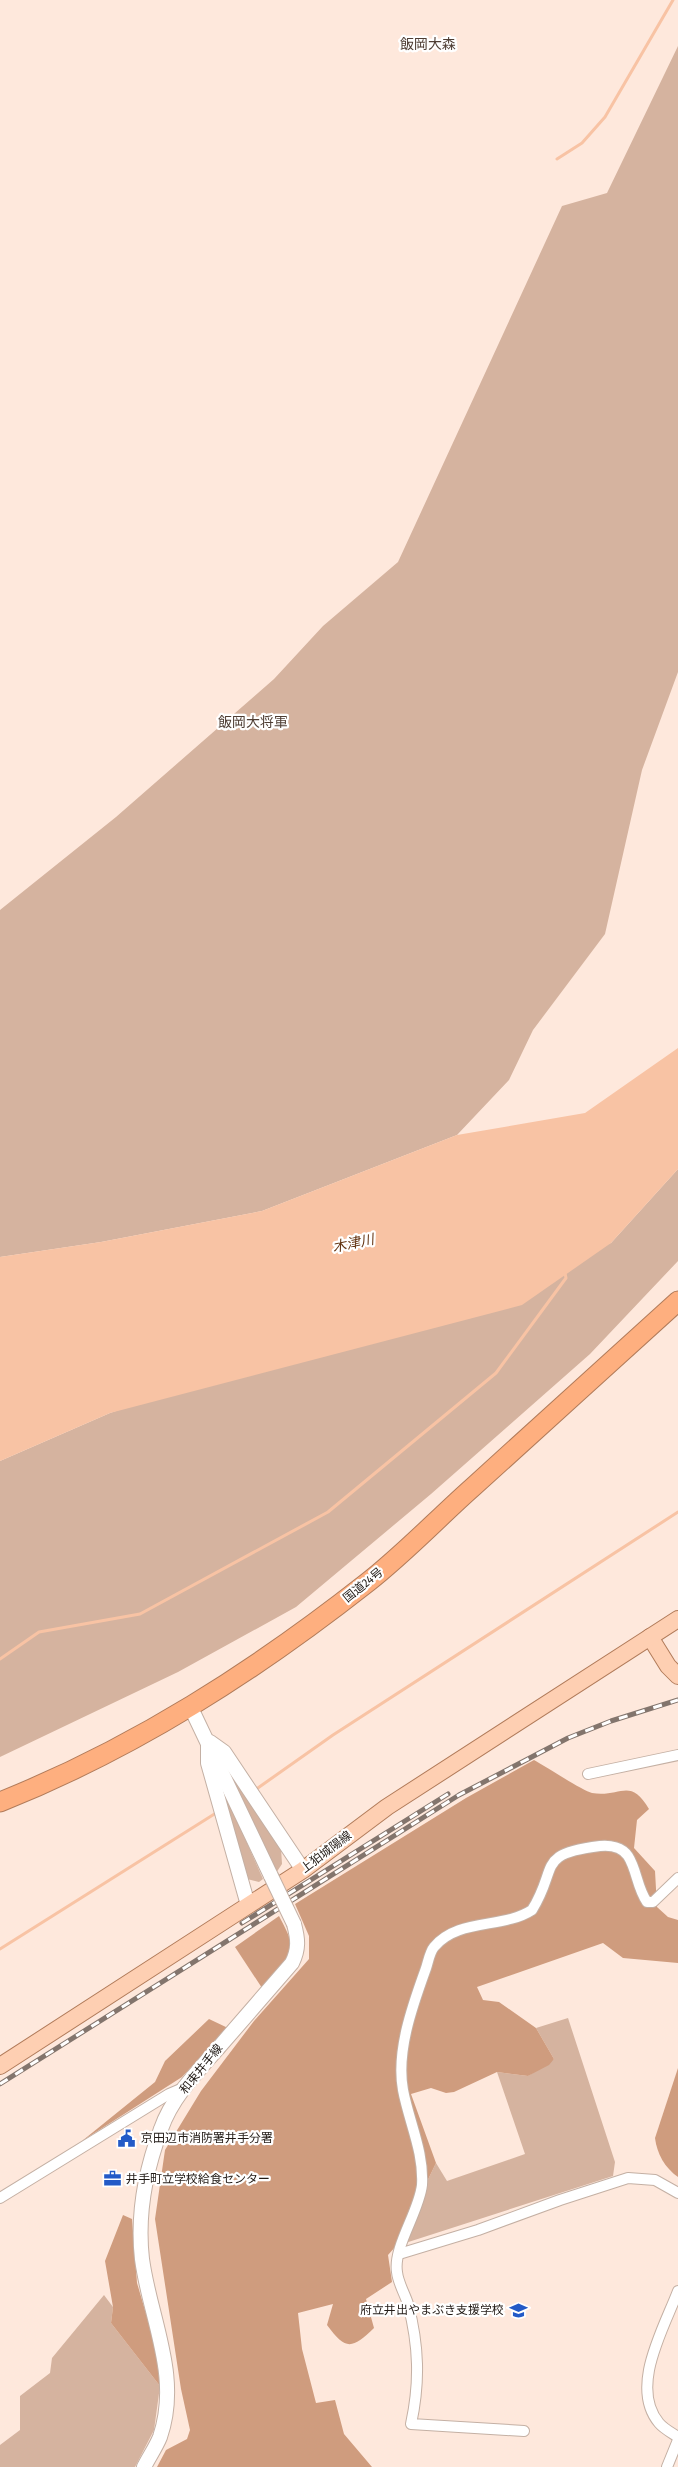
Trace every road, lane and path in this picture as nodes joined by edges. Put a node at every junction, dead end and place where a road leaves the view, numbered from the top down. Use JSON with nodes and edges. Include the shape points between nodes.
{"nodes":[{"id":1,"x":678,"y":1301,"type":"edge"},
{"id":2,"x":678,"y":1619,"type":"edge"},
{"id":3,"x":650,"y":1637,"type":"junction"},
{"id":4,"x":678,"y":1676,"type":"edge"},
{"id":5,"x":191,"y":1708,"type":"junction"},
{"id":6,"x":208,"y":1740,"type":"junction"},
{"id":7,"x":678,"y":1755,"type":"edge"},
{"id":8,"x":588,"y":1774,"type":"dead end"},
{"id":9,"x":4,"y":1802,"type":"edge"},
{"id":10,"x":303,"y":1870,"type":"junction"},
{"id":11,"x":678,"y":1878,"type":"edge"},
{"id":12,"x":248,"y":1905,"type":"junction"},
{"id":13,"x":0,"y":2066,"type":"edge"},
{"id":14,"x":183,"y":2088,"type":"junction"},
{"id":15,"x":678,"y":2193,"type":"edge"},
{"id":16,"x":0,"y":2198,"type":"edge"},
{"id":17,"x":399,"y":2254,"type":"junction"},
{"id":18,"x":678,"y":2291,"type":"edge"},
{"id":19,"x":524,"y":2431,"type":"dead end"},
{"id":20,"x":678,"y":2438,"type":"edge"},
{"id":21,"x":144,"y":2467,"type":"edge"},
{"id":22,"x":668,"y":2467,"type":"edge"}],
"edges":[{"from":1,"to":5,"type":"highway","name":"国道24号","via":[[370,1580],[285,1645]]},
{"from":2,"to":3,"type":"main road","name":"上狛城陽線"},
{"from":3,"to":4,"type":"main road"},
{"from":3,"to":10,"type":"main road","name":"上狛城陽線","via":[[388,1807]]},
{"from":5,"to":6,"type":"main road","name":"和束井手線"},
{"from":5,"to":9,"type":"highway","name":"国道24号","via":[[98,1759]]},
{"from":6,"to":10,"type":"main road","via":[[224,1752]]},
{"from":6,"to":12,"type":"main road","via":[[208,1763]]},
{"from":6,"to":14,"type":"main road","name":"和束井手線","bridge":true,"via":[[294,1924],[297,1954]]},
{"from":7,"to":8,"type":"street"},
{"from":10,"to":12,"type":"main road","name":"上狛城陽線"},
{"from":11,"to":17,"type":"street","via":[[653,1902],[647,1902],[630,1861],[621,1849],[606,1846],[566,1852],[550,1866],[532,1910],[462,1930],[445,1937],[433,1948],[418,1992],[401,2065],[403,2088],[423,2164],[419,2202]]},
{"from":12,"to":13,"type":"main road","name":"上狛城陽線"},
{"from":14,"to":16,"type":"street"},
{"from":14,"to":21,"type":"main road","name":"和束井手線","via":[[162,2126],[152,2156],[141,2221],[142,2259],[163,2345],[167,2378],[167,2410],[159,2438]]},
{"from":15,"to":17,"type":"street","via":[[655,2180],[628,2178]]},
{"from":17,"to":19,"type":"street","via":[[396,2271],[408,2304],[417,2345],[418,2394],[411,2424]]},
{"from":18,"to":20,"type":"street","via":[[649,2366],[646,2386],[649,2404],[660,2425]]},
{"from":20,"to":22,"type":"street"}]}
